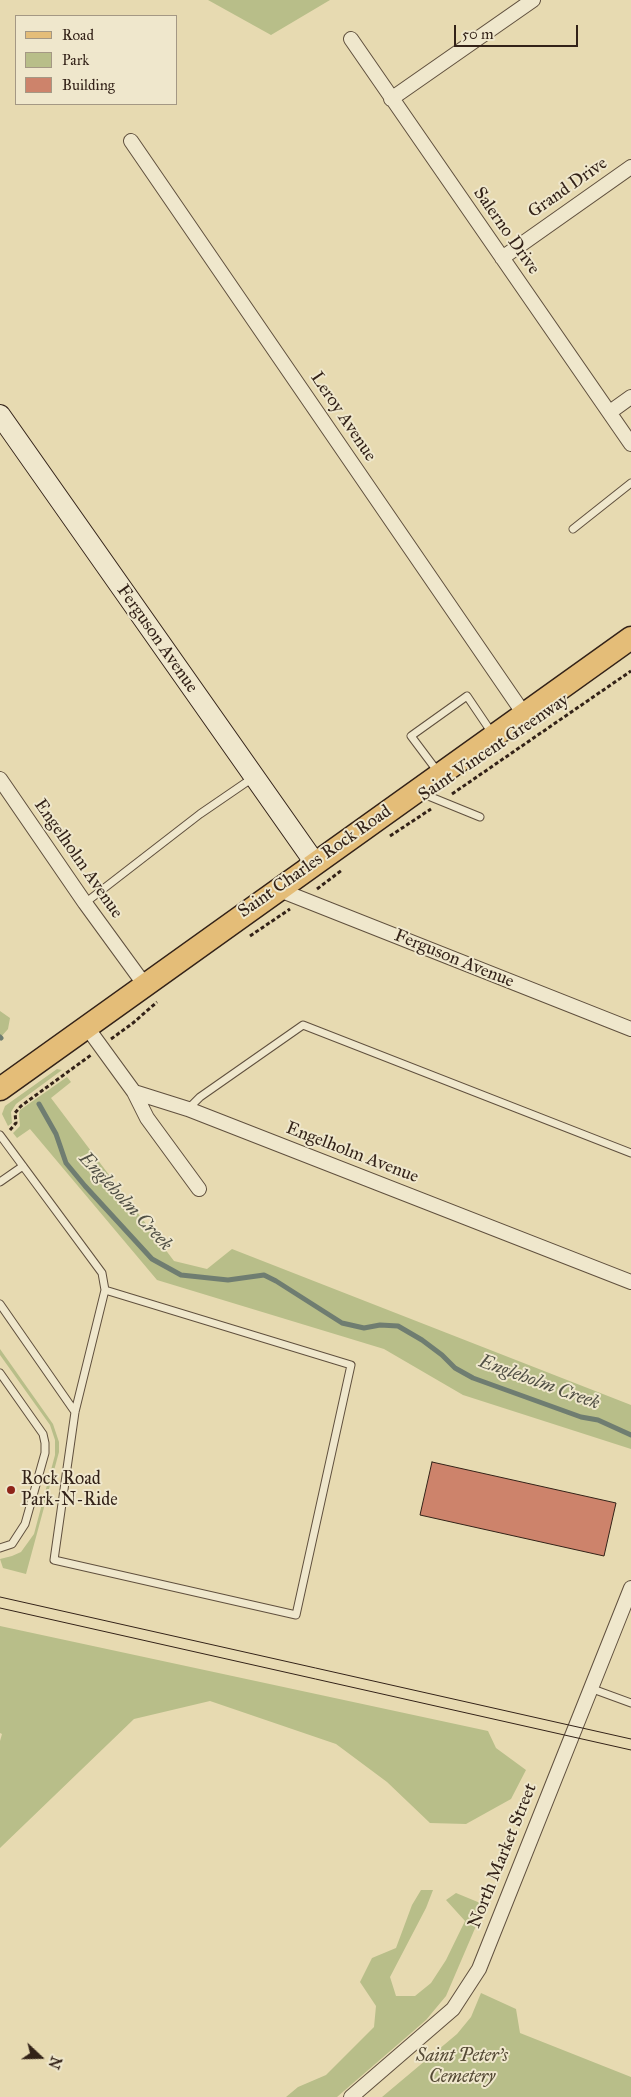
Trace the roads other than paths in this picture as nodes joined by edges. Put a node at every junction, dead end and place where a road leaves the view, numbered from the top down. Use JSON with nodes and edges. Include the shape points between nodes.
{"nodes":[{"id":1,"x":533,"y":0,"type":"edge"},
{"id":2,"x":351,"y":39,"type":"dead end"},
{"id":3,"x":391,"y":99,"type":"junction"},
{"id":4,"x":131,"y":141,"type":"dead end"},
{"id":5,"x":631,"y":166,"type":"edge"},
{"id":6,"x":502,"y":258,"type":"junction"},
{"id":7,"x":631,"y":397,"type":"edge"},
{"id":8,"x":610,"y":412,"type":"junction"},
{"id":9,"x":0,"y":415,"type":"edge"},
{"id":10,"x":631,"y":444,"type":"edge"},
{"id":11,"x":631,"y":483,"type":"edge"},
{"id":12,"x":573,"y":529,"type":"dead end"},
{"id":13,"x":628,"y":644,"type":"edge"},
{"id":14,"x":524,"y":714,"type":"junction"},
{"id":15,"x":493,"y":736,"type":"junction"},
{"id":16,"x":439,"y":774,"type":"junction"},
{"id":17,"x":255,"y":777,"type":"junction"},
{"id":18,"x":0,"y":779,"type":"edge"},
{"id":19,"x":416,"y":790,"type":"junction"},
{"id":20,"x":480,"y":817,"type":"dead end"},
{"id":21,"x":315,"y":863,"type":"junction"},
{"id":22,"x":278,"y":889,"type":"junction"},
{"id":23,"x":84,"y":903,"type":"junction"},
{"id":24,"x":144,"y":984,"type":"junction"},
{"id":25,"x":86,"y":1026,"type":"junction"},
{"id":26,"x":631,"y":1029,"type":"edge"},
{"id":27,"x":0,"y":1089,"type":"edge"},
{"id":28,"x":134,"y":1092,"type":"junction"},
{"id":29,"x":188,"y":1109,"type":"junction"},
{"id":30,"x":0,"y":1135,"type":"edge"},
{"id":31,"x":631,"y":1153,"type":"edge"},
{"id":32,"x":23,"y":1166,"type":"junction"},
{"id":33,"x":0,"y":1182,"type":"edge"},
{"id":34,"x":199,"y":1189,"type":"dead end"},
{"id":35,"x":631,"y":1282,"type":"edge"},
{"id":36,"x":105,"y":1290,"type":"junction"},
{"id":37,"x":0,"y":1304,"type":"edge"},
{"id":38,"x":0,"y":1373,"type":"edge"},
{"id":39,"x":75,"y":1412,"type":"junction"},
{"id":40,"x":0,"y":1548,"type":"edge"},
{"id":41,"x":631,"y":1588,"type":"edge"},
{"id":42,"x":590,"y":1688,"type":"junction"},
{"id":43,"x":631,"y":1703,"type":"edge"},
{"id":44,"x":350,"y":2097,"type":"edge"}],
"edges":[{"from":1,"to":3,"type":"street"},
{"from":2,"to":3,"type":"street","name":"Salerno Drive"},
{"from":3,"to":6,"type":"street","name":"Salerno Drive"},
{"from":4,"to":14,"type":"street","name":"Leroy Avenue"},
{"from":5,"to":6,"type":"street","name":"Grand Drive"},
{"from":6,"to":8,"type":"street","name":"Salerno Drive"},
{"from":7,"to":8,"type":"street"},
{"from":8,"to":10,"type":"street","name":"Salerno Drive"},
{"from":9,"to":17,"type":"street","name":"Ferguson Avenue"},
{"from":11,"to":12,"type":"lane"},
{"from":13,"to":14,"type":"main road","name":"Saint Charles Rock Road"},
{"from":14,"to":15,"type":"main road","name":"Saint Charles Rock Road"},
{"from":15,"to":16,"type":"main road","name":"Saint Charles Rock Road"},
{"from":15,"to":16,"type":"lane","via":[[467,696],[411,736]]},
{"from":16,"to":19,"type":"main road","name":"Saint Charles Rock Road"},
{"from":17,"to":21,"type":"street","name":"Ferguson Avenue"},
{"from":17,"to":23,"type":"lane","via":[[200,814]]},
{"from":18,"to":23,"type":"street","name":"Engelholm Avenue"},
{"from":19,"to":20,"type":"lane"},
{"from":19,"to":21,"type":"main road","name":"Saint Charles Rock Road"},
{"from":21,"to":22,"type":"main road","name":"Saint Charles Rock Road"},
{"from":22,"to":24,"type":"main road","name":"Saint Charles Rock Road"},
{"from":22,"to":26,"type":"street","name":"Ferguson Avenue"},
{"from":23,"to":24,"type":"street","name":"Engelholm Avenue"},
{"from":24,"to":25,"type":"main road","name":"Saint Charles Rock Road"},
{"from":25,"to":27,"type":"main road","name":"Saint Charles Rock Road"},
{"from":25,"to":28,"type":"street"},
{"from":28,"to":29,"type":"street","name":"Engelholm Avenue"},
{"from":28,"to":34,"type":"street","via":[[147,1118]]},
{"from":29,"to":31,"type":"lane","via":[[200,1097],[304,1025]]},
{"from":29,"to":35,"type":"street","name":"Engelholm Avenue"},
{"from":30,"to":32,"type":"lane"},
{"from":32,"to":33,"type":"lane"},
{"from":32,"to":36,"type":"lane","via":[[102,1273]]},
{"from":36,"to":39,"type":"lane"},
{"from":36,"to":39,"type":"lane","via":[[351,1365],[296,1615],[54,1560]]},
{"from":37,"to":39,"type":"lane"},
{"from":38,"to":40,"type":"lane","via":[[46,1443],[25,1524],[12,1544]]},
{"from":41,"to":42,"type":"street","name":"North Market Street"},
{"from":42,"to":43,"type":"lane"},
{"from":42,"to":44,"type":"street","name":"North Market Street","via":[[479,1968],[464,1994],[453,2009]]}]}
